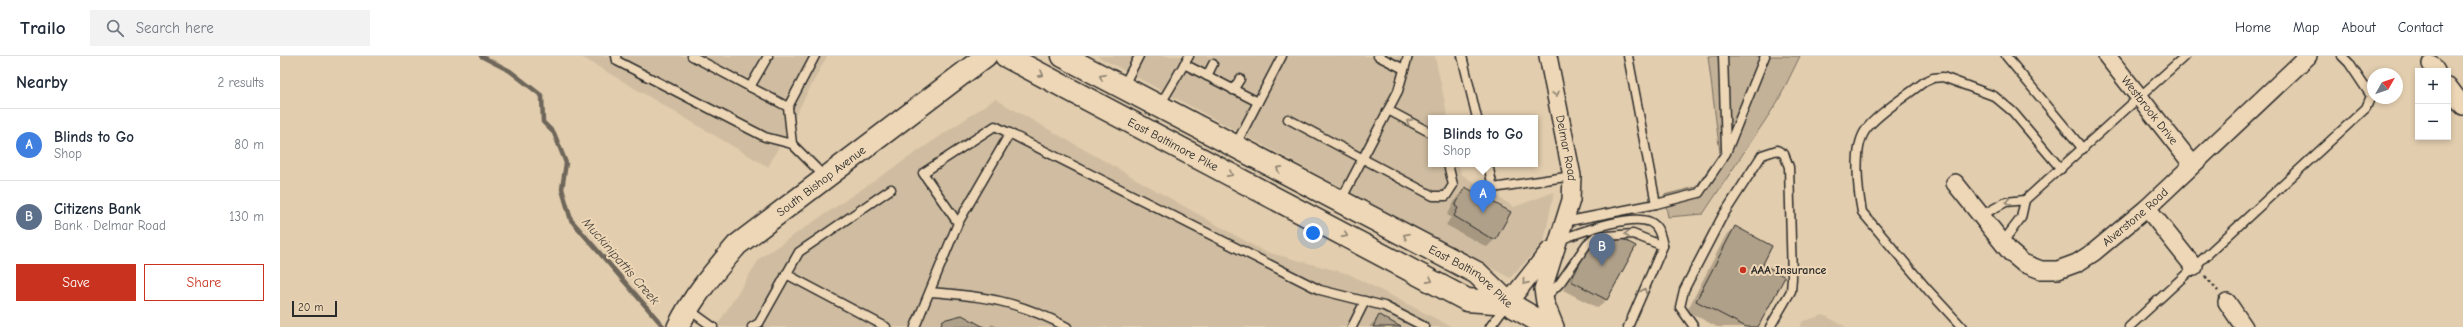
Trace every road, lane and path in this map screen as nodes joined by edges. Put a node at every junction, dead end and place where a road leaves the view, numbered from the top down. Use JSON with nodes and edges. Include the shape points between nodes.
{"nodes":[{"id":1,"x":616,"y":56,"type":"edge"},
{"id":2,"x":692,"y":56,"type":"edge"},
{"id":3,"x":768,"y":56,"type":"edge"},
{"id":4,"x":815,"y":56,"type":"edge"},
{"id":5,"x":986,"y":56,"type":"edge"},
{"id":6,"x":1006,"y":56,"type":"edge"},
{"id":7,"x":1063,"y":56,"type":"edge"},
{"id":8,"x":1139,"y":56,"type":"edge"},
{"id":9,"x":1189,"y":56,"type":"edge"},
{"id":10,"x":1282,"y":56,"type":"edge"},
{"id":11,"x":1378,"y":56,"type":"edge"},
{"id":12,"x":1408,"y":56,"type":"edge"},
{"id":13,"x":1462,"y":56,"type":"edge"},
{"id":14,"x":1548,"y":56,"type":"edge"},
{"id":15,"x":1628,"y":56,"type":"edge"},
{"id":16,"x":1722,"y":56,"type":"edge"},
{"id":17,"x":1765,"y":56,"type":"edge"},
{"id":18,"x":2006,"y":56,"type":"edge"},
{"id":19,"x":2107,"y":56,"type":"edge"},
{"id":20,"x":2186,"y":56,"type":"edge"},
{"id":21,"x":2308,"y":56,"type":"edge"},
{"id":22,"x":2342,"y":56,"type":"edge"},
{"id":23,"x":1184,"y":64,"type":"junction"},
{"id":24,"x":1213,"y":64,"type":"dead end"},
{"id":25,"x":1404,"y":69,"type":"junction"},
{"id":26,"x":1207,"y":76,"type":"junction"},
{"id":27,"x":1240,"y":78,"type":"dead end"},
{"id":28,"x":750,"y":88,"type":"junction"},
{"id":29,"x":1123,"y":88,"type":"junction"},
{"id":30,"x":1233,"y":90,"type":"junction"},
{"id":31,"x":2451,"y":90,"type":"edge"},
{"id":32,"x":2139,"y":97,"type":"junction"},
{"id":33,"x":1258,"y":102,"type":"junction"},
{"id":34,"x":1159,"y":106,"type":"junction"},
{"id":35,"x":2463,"y":106,"type":"edge"},
{"id":36,"x":788,"y":107,"type":"junction"},
{"id":37,"x":1388,"y":110,"type":"junction"},
{"id":38,"x":1475,"y":115,"type":"edge"},
{"id":39,"x":1288,"y":119,"type":"dead end"},
{"id":40,"x":1428,"y":131,"type":"edge"},
{"id":41,"x":1010,"y":133,"type":"junction"},
{"id":42,"x":792,"y":144,"type":"junction"},
{"id":43,"x":1235,"y":146,"type":"junction"},
{"id":44,"x":2082,"y":149,"type":"junction"},
{"id":45,"x":1726,"y":153,"type":"junction"},
{"id":46,"x":1362,"y":158,"type":"junction"},
{"id":47,"x":2192,"y":164,"type":"junction"},
{"id":48,"x":1449,"y":167,"type":"edge"},
{"id":49,"x":1489,"y":167,"type":"edge"},
{"id":50,"x":2060,"y":169,"type":"junction"},
{"id":51,"x":1572,"y":176,"type":"junction"},
{"id":52,"x":825,"y":177,"type":"junction"},
{"id":53,"x":1305,"y":183,"type":"junction"},
{"id":54,"x":1955,"y":183,"type":"dead end"},
{"id":55,"x":891,"y":189,"type":"dead end"},
{"id":56,"x":2025,"y":200,"type":"junction"},
{"id":57,"x":1340,"y":201,"type":"junction"},
{"id":58,"x":1656,"y":204,"type":"junction"},
{"id":59,"x":1292,"y":207,"type":"junction"},
{"id":60,"x":2147,"y":208,"type":"junction"},
{"id":61,"x":1980,"y":216,"type":"junction"},
{"id":62,"x":1564,"y":222,"type":"junction"},
{"id":63,"x":958,"y":223,"type":"junction"},
{"id":64,"x":1558,"y":240,"type":"junction"},
{"id":65,"x":2002,"y":243,"type":"junction"},
{"id":66,"x":1663,"y":246,"type":"junction"},
{"id":67,"x":2194,"y":267,"type":"junction"},
{"id":68,"x":786,"y":274,"type":"junction"},
{"id":69,"x":930,"y":292,"type":"junction"},
{"id":70,"x":1545,"y":298,"type":"junction"},
{"id":71,"x":1365,"y":301,"type":"junction"},
{"id":72,"x":2227,"y":302,"type":"dead end"},
{"id":73,"x":1508,"y":303,"type":"junction"},
{"id":74,"x":687,"y":308,"type":"junction"},
{"id":75,"x":2243,"y":325,"type":"edge"},
{"id":76,"x":678,"y":327,"type":"edge"},
{"id":77,"x":713,"y":327,"type":"edge"},
{"id":78,"x":752,"y":327,"type":"edge"},
{"id":79,"x":886,"y":327,"type":"edge"},
{"id":80,"x":915,"y":327,"type":"edge"},
{"id":81,"x":1067,"y":327,"type":"edge"},
{"id":82,"x":1352,"y":327,"type":"edge"},
{"id":83,"x":1425,"y":327,"type":"edge"},
{"id":84,"x":1490,"y":327,"type":"edge"},
{"id":85,"x":1549,"y":327,"type":"edge"},
{"id":86,"x":1555,"y":327,"type":"edge"},
{"id":87,"x":1628,"y":327,"type":"edge"},
{"id":88,"x":1694,"y":327,"type":"edge"},
{"id":89,"x":1770,"y":327,"type":"edge"},
{"id":90,"x":1962,"y":327,"type":"edge"},
{"id":91,"x":2128,"y":327,"type":"edge"}],
"edges":[{"from":1,"to":42,"type":"lane","via":[[617,61],[766,137]]},
{"from":2,"to":28,"type":"lane"},
{"from":3,"to":28,"type":"lane"},
{"from":4,"to":36,"type":"lane"},
{"from":5,"to":52,"type":"street","name":"South Bishop Avenue"},
{"from":6,"to":59,"type":"main road","name":"East Baltimore Pike","one_way":true},
{"from":29,"to":7,"type":"main road","name":"East Baltimore Pike","one_way":true},
{"from":8,"to":29,"type":"lane"},
{"from":9,"to":23,"type":"lane"},
{"from":10,"to":33,"type":"lane"},
{"from":11,"to":25,"type":"lane"},
{"from":12,"to":25,"type":"lane"},
{"from":13,"to":38,"type":"lane"},
{"from":14,"to":51,"type":"street","name":"Delmar Road","one_way":true},
{"from":15,"to":58,"type":"lane"},
{"from":16,"to":45,"type":"lane"},
{"from":17,"to":45,"type":"lane"},
{"from":18,"to":44,"type":"lane"},
{"from":19,"to":32,"type":"street","name":"Westbrook Drive"},
{"from":20,"to":32,"type":"lane"},
{"from":21,"to":47,"type":"street","name":"Alverstone Road","via":[[2293,73]]},
{"from":22,"to":67,"type":"lane","via":[[2350,63],[2371,96],[2366,108]]},
{"from":23,"to":26,"type":"lane"},
{"from":23,"to":34,"type":"lane"},
{"from":24,"to":26,"type":"lane"},
{"from":25,"to":37,"type":"lane","via":[[1398,90]]},
{"from":26,"to":30,"type":"lane"},
{"from":27,"to":30,"type":"lane"},
{"from":28,"to":36,"type":"lane"},
{"from":29,"to":34,"type":"main road","name":"East Baltimore Pike"},
{"from":30,"to":33,"type":"lane"},
{"from":31,"to":35,"type":"street"},
{"from":32,"to":44,"type":"lane"},
{"from":32,"to":47,"type":"street","name":"Westbrook Drive"},
{"from":33,"to":43,"type":"lane"},
{"from":34,"to":43,"type":"main road","name":"East Baltimore Pike"},
{"from":36,"to":42,"type":"lane"},
{"from":40,"to":37,"type":"lane","one_way":true},
{"from":37,"to":46,"type":"lane"},
{"from":39,"to":46,"type":"lane"},
{"from":41,"to":63,"type":"lane"},
{"from":41,"to":63,"type":"lane","via":[[996,126],[922,173]]},
{"from":41,"to":71,"type":"lane","via":[[1320,290]]},
{"from":42,"to":52,"type":"lane"},
{"from":53,"to":43,"type":"main road","name":"East Baltimore Pike","one_way":true},
{"from":44,"to":50,"type":"lane"},
{"from":45,"to":58,"type":"lane","via":[[1699,193]]},
{"from":46,"to":48,"type":"lane","via":[[1433,196],[1446,196],[1453,186]]},
{"from":46,"to":57,"type":"lane"},
{"from":47,"to":60,"type":"street","name":"Alverstone Road"},
{"from":49,"to":51,"type":"lane","via":[[1493,188]]},
{"from":50,"to":56,"type":"lane"},
{"from":50,"to":90,"type":"lane","via":[[2013,112],[1994,96],[1943,77],[1924,82],[1864,131],[1858,157],[1862,212]]},
{"from":51,"to":62,"type":"street","name":"Delmar Road","via":[[1571,200]]},
{"from":52,"to":74,"type":"street","name":"South Bishop Avenue","via":[[737,245]]},
{"from":53,"to":57,"type":"main road","name":"East Baltimore Pike"},
{"from":53,"to":59,"type":"main road"},
{"from":54,"to":61,"type":"street","name":"Alverstone Road"},
{"from":55,"to":68,"type":"lane","via":[[799,252]]},
{"from":56,"to":61,"type":"lane","one_way":true,"via":[[2006,202]]},
{"from":56,"to":65,"type":"lane","via":[[2020,218]]},
{"from":73,"to":57,"type":"main road","name":"East Baltimore Pike","one_way":true,"via":[[1477,273]]},
{"from":58,"to":62,"type":"lane"},
{"from":59,"to":73,"type":"main road","name":"East Baltimore Pike","one_way":true,"via":[[1467,300]]},
{"from":60,"to":65,"type":"street","name":"Alverstone Road","via":[[2094,252],[2077,263],[2058,270],[2041,270],[2023,264]]},
{"from":60,"to":67,"type":"street"},
{"from":61,"to":65,"type":"street","name":"Alverstone Road"},
{"from":62,"to":64,"type":"street","name":"Delmar Road"},
{"from":63,"to":69,"type":"lane"},
{"from":64,"to":66,"type":"lane","via":[[1640,219],[1651,223],[1660,232]]},
{"from":64,"to":70,"type":"street","name":"Delmar Road","via":[[1546,274],[1543,289]]},
{"from":64,"to":73,"type":"street","name":"Delmar Road","one_way":true},
{"from":66,"to":70,"type":"lane","one_way":true,"via":[[1633,234],[1595,237],[1587,244],[1560,283]]},
{"from":87,"to":66,"type":"lane","one_way":true},
{"from":67,"to":91,"type":"lane"},
{"from":68,"to":78,"type":"lane","via":[[759,323]]},
{"from":68,"to":79,"type":"lane"},
{"from":69,"to":80,"type":"lane"},
{"from":69,"to":81,"type":"lane","via":[[973,295],[1014,303]]},
{"from":70,"to":86,"type":"street","name":"Delmar Road"},
{"from":71,"to":82,"type":"lane"},
{"from":71,"to":83,"type":"lane","via":[[1384,306]]},
{"from":72,"to":75,"type":"street"},
{"from":73,"to":84,"type":"lane"},
{"from":73,"to":85,"type":"main road","via":[[1525,318]]},
{"from":74,"to":76,"type":"street","name":"South Bishop Avenue"},
{"from":74,"to":77,"type":"lane"},
{"from":88,"to":89,"type":"lane","via":[[1680,307],[1684,290],[1722,217],[1762,155],[1777,150],[1784,154],[1789,167],[1792,278],[1791,291]]}]}
